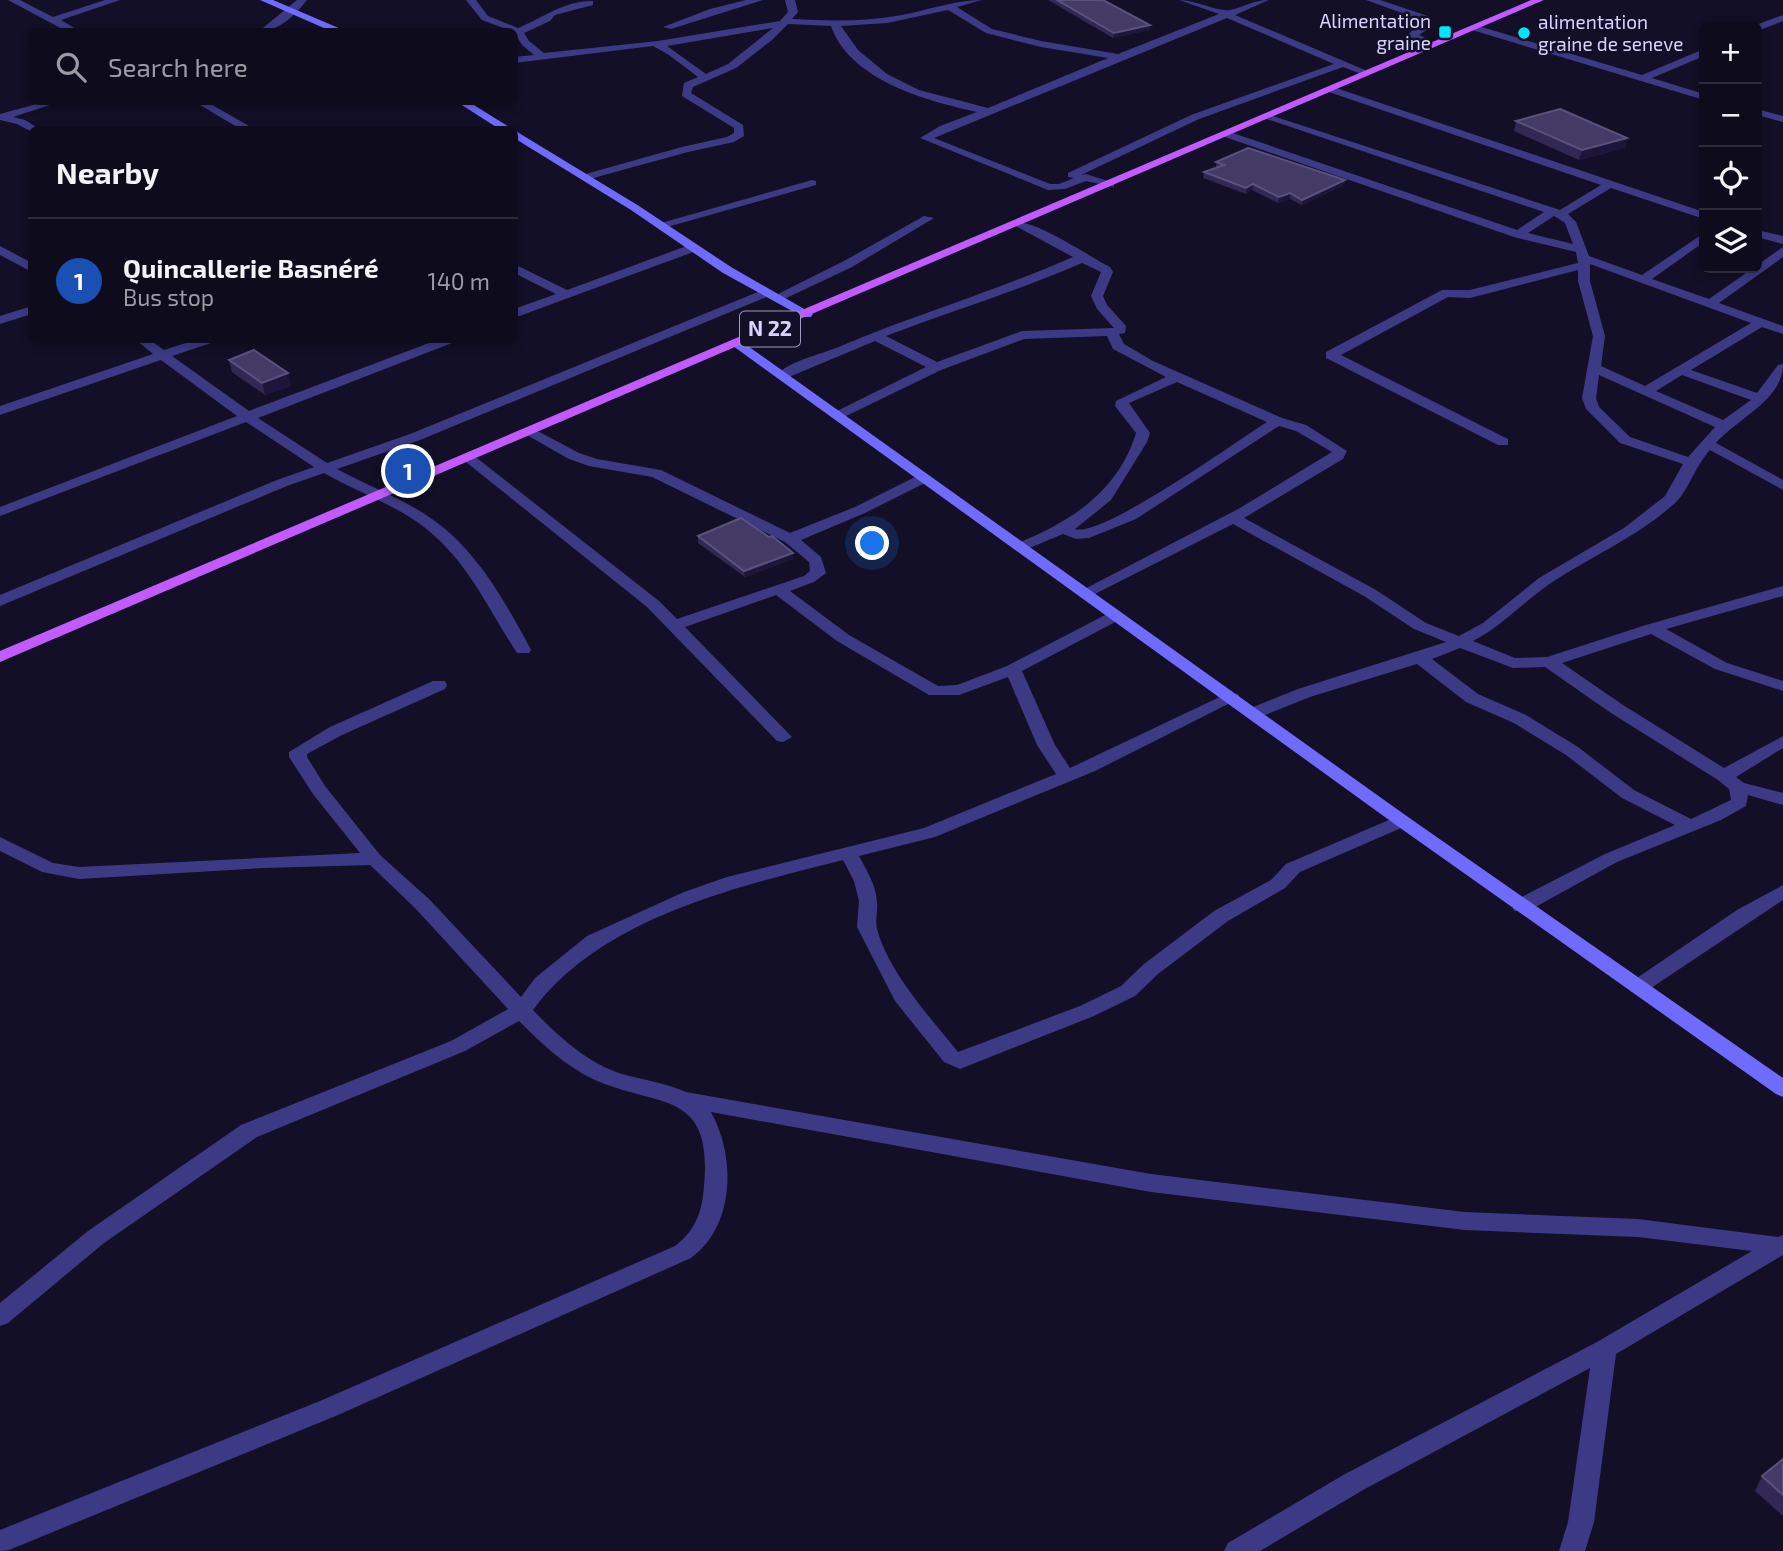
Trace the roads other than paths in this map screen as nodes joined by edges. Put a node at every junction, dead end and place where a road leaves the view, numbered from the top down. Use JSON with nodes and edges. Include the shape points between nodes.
{"nodes":[{"id":1,"x":13,"y":0,"type":"edge"},
{"id":2,"x":115,"y":0,"type":"edge"},
{"id":3,"x":265,"y":0,"type":"edge"},
{"id":4,"x":302,"y":0,"type":"edge"},
{"id":5,"x":471,"y":0,"type":"edge"},
{"id":6,"x":758,"y":0,"type":"edge"},
{"id":7,"x":790,"y":0,"type":"edge"},
{"id":8,"x":977,"y":0,"type":"edge"},
{"id":9,"x":1184,"y":0,"type":"edge"},
{"id":10,"x":1264,"y":0,"type":"edge"},
{"id":11,"x":1371,"y":0,"type":"edge"},
{"id":12,"x":1539,"y":0,"type":"edge"},
{"id":13,"x":590,"y":4,"type":"dead end"},
{"id":14,"x":948,"y":6,"type":"junction"},
{"id":15,"x":292,"y":11,"type":"junction"},
{"id":16,"x":1227,"y":14,"type":"junction"},
{"id":17,"x":1783,"y":18,"type":"edge"},
{"id":18,"x":55,"y":19,"type":"junction"},
{"id":19,"x":785,"y":22,"type":"junction"},
{"id":20,"x":836,"y":25,"type":"junction"},
{"id":21,"x":1762,"y":26,"type":"edge"},
{"id":22,"x":668,"y":27,"type":"dead end"},
{"id":23,"x":69,"y":28,"type":"edge"},
{"id":24,"x":269,"y":28,"type":"edge"},
{"id":25,"x":333,"y":28,"type":"edge"},
{"id":26,"x":510,"y":28,"type":"edge"},
{"id":27,"x":1475,"y":28,"type":"junction"},
{"id":28,"x":518,"y":33,"type":"joint"},
{"id":29,"x":660,"y":44,"type":"junction"},
{"id":30,"x":1434,"y":44,"type":"junction"},
{"id":31,"x":1699,"y":54,"type":"edge"},
{"id":32,"x":544,"y":57,"type":"junction"},
{"id":33,"x":1118,"y":57,"type":"junction"},
{"id":34,"x":518,"y":60,"type":"edge"},
{"id":35,"x":1343,"y":64,"type":"junction"},
{"id":36,"x":1367,"y":73,"type":"junction"},
{"id":37,"x":704,"y":77,"type":"junction"},
{"id":38,"x":1643,"y":78,"type":"junction"},
{"id":39,"x":1330,"y":89,"type":"junction"},
{"id":40,"x":1699,"y":95,"type":"edge"},
{"id":41,"x":43,"y":105,"type":"edge"},
{"id":42,"x":205,"y":105,"type":"edge"},
{"id":43,"x":467,"y":105,"type":"edge"},
{"id":44,"x":990,"y":111,"type":"junction"},
{"id":45,"x":1762,"y":113,"type":"edge"},
{"id":46,"x":0,"y":117,"type":"edge"},
{"id":47,"x":1266,"y":117,"type":"junction"},
{"id":48,"x":1783,"y":119,"type":"edge"},
{"id":49,"x":28,"y":126,"type":"edge"},
{"id":50,"x":244,"y":126,"type":"edge"},
{"id":51,"x":502,"y":126,"type":"edge"},
{"id":52,"x":1226,"y":134,"type":"junction"},
{"id":53,"x":518,"y":135,"type":"edge"},
{"id":54,"x":586,"y":177,"type":"junction"},
{"id":55,"x":812,"y":183,"type":"dead end"},
{"id":56,"x":1110,"y":184,"type":"junction"},
{"id":57,"x":1610,"y":184,"type":"junction"},
{"id":58,"x":1048,"y":187,"type":"junction"},
{"id":59,"x":1557,"y":213,"type":"junction"},
{"id":60,"x":1699,"y":214,"type":"edge"},
{"id":61,"x":928,"y":218,"type":"dead end"},
{"id":62,"x":1018,"y":224,"type":"junction"},
{"id":63,"x":660,"y":225,"type":"junction"},
{"id":64,"x":1518,"y":234,"type":"junction"},
{"id":65,"x":1762,"y":234,"type":"edge"},
{"id":66,"x":1699,"y":240,"type":"edge"},
{"id":67,"x":1783,"y":240,"type":"edge"},
{"id":68,"x":692,"y":248,"type":"junction"},
{"id":69,"x":0,"y":250,"type":"edge"},
{"id":70,"x":1783,"y":250,"type":"edge"},
{"id":71,"x":1582,"y":257,"type":"junction"},
{"id":72,"x":1082,"y":258,"type":"junction"},
{"id":73,"x":28,"y":266,"type":"edge"},
{"id":74,"x":518,"y":270,"type":"edge"},
{"id":75,"x":1645,"y":278,"type":"junction"},
{"id":76,"x":565,"y":294,"type":"junction"},
{"id":77,"x":771,"y":296,"type":"junction"},
{"id":78,"x":1711,"y":303,"type":"junction"},
{"id":79,"x":28,"y":311,"type":"edge"},
{"id":80,"x":518,"y":312,"type":"edge"},
{"id":81,"x":807,"y":314,"type":"junction"},
{"id":82,"x":0,"y":320,"type":"edge"},
{"id":83,"x":1761,"y":322,"type":"junction"},
{"id":84,"x":1781,"y":328,"type":"edge"},
{"id":85,"x":1112,"y":332,"type":"junction"},
{"id":86,"x":875,"y":336,"type":"junction"},
{"id":87,"x":738,"y":342,"type":"junction"},
{"id":88,"x":146,"y":343,"type":"edge"},
{"id":89,"x":197,"y":343,"type":"edge"},
{"id":90,"x":439,"y":343,"type":"edge"},
{"id":91,"x":163,"y":355,"type":"junction"},
{"id":92,"x":936,"y":367,"type":"junction"},
{"id":93,"x":1594,"y":368,"type":"junction"},
{"id":94,"x":1783,"y":368,"type":"edge"},
{"id":95,"x":1682,"y":371,"type":"junction"},
{"id":96,"x":784,"y":374,"type":"junction"},
{"id":97,"x":1176,"y":377,"type":"junction"},
{"id":98,"x":1648,"y":390,"type":"junction"},
{"id":99,"x":1760,"y":399,"type":"junction"},
{"id":100,"x":0,"y":411,"type":"edge"},
{"id":101,"x":841,"y":415,"type":"junction"},
{"id":102,"x":247,"y":416,"type":"junction"},
{"id":103,"x":1277,"y":421,"type":"junction"},
{"id":104,"x":1724,"y":426,"type":"junction"},
{"id":105,"x":530,"y":431,"type":"junction"},
{"id":106,"x":1503,"y":442,"type":"dead end"},
{"id":107,"x":1707,"y":443,"type":"junction"},
{"id":108,"x":468,"y":458,"type":"junction"},
{"id":109,"x":1691,"y":462,"type":"junction"},
{"id":110,"x":325,"y":468,"type":"junction"},
{"id":111,"x":924,"y":478,"type":"junction"},
{"id":112,"x":1783,"y":486,"type":"edge"},
{"id":113,"x":381,"y":496,"type":"junction"},
{"id":114,"x":0,"y":512,"type":"edge"},
{"id":115,"x":1235,"y":519,"type":"junction"},
{"id":116,"x":1066,"y":530,"type":"junction"},
{"id":117,"x":790,"y":539,"type":"junction"},
{"id":118,"x":1020,"y":548,"type":"junction"},
{"id":119,"x":779,"y":590,"type":"junction"},
{"id":120,"x":1783,"y":592,"type":"edge"},
{"id":121,"x":1085,"y":593,"type":"junction"},
{"id":122,"x":0,"y":601,"type":"edge"},
{"id":123,"x":1115,"y":615,"type":"junction"},
{"id":124,"x":673,"y":626,"type":"junction"},
{"id":125,"x":1652,"y":628,"type":"junction"},
{"id":126,"x":1460,"y":643,"type":"junction"},
{"id":127,"x":523,"y":650,"type":"dead end"},
{"id":128,"x":0,"y":657,"type":"edge"},
{"id":129,"x":1420,"y":659,"type":"junction"},
{"id":130,"x":1549,"y":662,"type":"junction"},
{"id":131,"x":1013,"y":669,"type":"junction"},
{"id":132,"x":439,"y":685,"type":"dead end"},
{"id":133,"x":1783,"y":686,"type":"edge"},
{"id":134,"x":1232,"y":698,"type":"junction"},
{"id":135,"x":1254,"y":713,"type":"junction"},
{"id":136,"x":783,"y":737,"type":"dead end"},
{"id":137,"x":1783,"y":741,"type":"edge"},
{"id":138,"x":1066,"y":776,"type":"junction"},
{"id":139,"x":1731,"y":781,"type":"junction"},
{"id":140,"x":1783,"y":799,"type":"edge"},
{"id":141,"x":1402,"y":821,"type":"junction"},
{"id":142,"x":1691,"y":826,"type":"junction"},
{"id":143,"x":0,"y":843,"type":"edge"},
{"id":144,"x":849,"y":854,"type":"junction"},
{"id":145,"x":374,"y":859,"type":"junction"},
{"id":146,"x":1783,"y":891,"type":"edge"},
{"id":147,"x":1521,"y":906,"type":"junction"},
{"id":148,"x":1638,"y":987,"type":"junction"},
{"id":149,"x":522,"y":1010,"type":"junction"},
{"id":150,"x":1783,"y":1089,"type":"edge"},
{"id":151,"x":683,"y":1099,"type":"junction"},
{"id":152,"x":1782,"y":1245,"type":"edge"},
{"id":153,"x":0,"y":1316,"type":"edge"},
{"id":154,"x":1605,"y":1349,"type":"junction"},
{"id":155,"x":0,"y":1542,"type":"edge"},
{"id":156,"x":1237,"y":1551,"type":"edge"},
{"id":157,"x":1572,"y":1551,"type":"edge"}],
"edges":[{"from":1,"to":18,"type":"street"},
{"from":2,"to":18,"type":"street"},
{"from":3,"to":15,"type":"street"},
{"from":4,"to":15,"type":"street"},
{"from":5,"to":26,"type":"street","via":[[485,18]]},
{"from":6,"to":22,"type":"street"},
{"from":7,"to":19,"type":"street","via":[[793,12]]},
{"from":8,"to":14,"type":"street"},
{"from":9,"to":16,"type":"street"},
{"from":10,"to":16,"type":"street"},
{"from":11,"to":30,"type":"street","via":[[1428,19],[1429,23],[1411,36]]},
{"from":12,"to":27,"type":"main road","number":"N 22"},
{"from":13,"to":28,"type":"street","via":[[552,13]]},
{"from":14,"to":20,"type":"street","via":[[899,18]]},
{"from":14,"to":33,"type":"street","via":[[989,31]]},
{"from":15,"to":24,"type":"street"},
{"from":15,"to":25,"type":"street"},
{"from":16,"to":33,"type":"street"},
{"from":16,"to":35,"type":"street"},
{"from":17,"to":21,"type":"street"},
{"from":18,"to":23,"type":"street"},
{"from":19,"to":20,"type":"street"},
{"from":19,"to":29,"type":"street"},
{"from":19,"to":37,"type":"street","via":[[732,66]]},
{"from":20,"to":44,"type":"street","via":[[870,69],[896,85],[935,100]]},
{"from":27,"to":30,"type":"main road","number":"N 22"},
{"from":27,"to":38,"type":"street"},
{"from":28,"to":32,"type":"street"},
{"from":29,"to":32,"type":"street"},
{"from":29,"to":37,"type":"street"},
{"from":30,"to":36,"type":"main road","number":"N 22"},
{"from":31,"to":38,"type":"street"},
{"from":32,"to":34,"type":"street"},
{"from":33,"to":44,"type":"street"},
{"from":35,"to":36,"type":"street"},
{"from":35,"to":58,"type":"street","via":[[1195,117]]},
{"from":36,"to":39,"type":"main road","number":"N 22"},
{"from":37,"to":54,"type":"street","via":[[688,85],[686,93],[739,127],[740,134]]},
{"from":38,"to":40,"type":"street"},
{"from":39,"to":47,"type":"main road","number":"N 22"},
{"from":39,"to":57,"type":"street"},
{"from":41,"to":46,"type":"street"},
{"from":42,"to":50,"type":"street"},
{"from":43,"to":51,"type":"street"},
{"from":44,"to":58,"type":"street","via":[[925,138]]},
{"from":45,"to":48,"type":"street"},
{"from":46,"to":49,"type":"street"},
{"from":47,"to":52,"type":"main road","number":"N 22"},
{"from":47,"to":59,"type":"street"},
{"from":52,"to":56,"type":"main road","number":"N 22"},
{"from":52,"to":64,"type":"street"},
{"from":53,"to":54,"type":"street"},
{"from":54,"to":63,"type":"street"},
{"from":55,"to":63,"type":"street"},
{"from":56,"to":58,"type":"street","via":[[1086,177]]},
{"from":56,"to":62,"type":"main road","number":"N 22"},
{"from":57,"to":59,"type":"street"},
{"from":57,"to":60,"type":"street"},
{"from":59,"to":64,"type":"street"},
{"from":59,"to":71,"type":"street","via":[[1570,222]]},
{"from":61,"to":77,"type":"street","via":[[848,264]]},
{"from":62,"to":72,"type":"street"},
{"from":62,"to":81,"type":"main road","number":"N 22"},
{"from":63,"to":68,"type":"street"},
{"from":64,"to":71,"type":"street"},
{"from":65,"to":67,"type":"street"},
{"from":66,"to":75,"type":"street"},
{"from":68,"to":76,"type":"street"},
{"from":68,"to":77,"type":"street"},
{"from":69,"to":73,"type":"street"},
{"from":70,"to":78,"type":"street"},
{"from":71,"to":75,"type":"street"},
{"from":71,"to":93,"type":"street","via":[[1599,336]]},
{"from":71,"to":106,"type":"street","via":[[1469,293],[1446,293],[1331,355]]},
{"from":72,"to":85,"type":"street","via":[[1107,272],[1096,291],[1101,306],[1121,326]]},
{"from":72,"to":86,"type":"street"},
{"from":74,"to":76,"type":"street"},
{"from":75,"to":78,"type":"street"},
{"from":76,"to":80,"type":"street"},
{"from":77,"to":81,"type":"street"},
{"from":77,"to":110,"type":"street"},
{"from":78,"to":83,"type":"street"},
{"from":79,"to":82,"type":"street"},
{"from":81,"to":87,"type":"main road","number":"N 22"},
{"from":83,"to":84,"type":"street"},
{"from":83,"to":95,"type":"street"},
{"from":85,"to":92,"type":"street","via":[[1022,335]]},
{"from":85,"to":97,"type":"street","via":[[1124,350]]},
{"from":86,"to":92,"type":"street"},
{"from":86,"to":96,"type":"street"},
{"from":87,"to":96,"type":"street"},
{"from":87,"to":105,"type":"main road","number":"N 22"},
{"from":88,"to":91,"type":"street"},
{"from":89,"to":91,"type":"street"},
{"from":90,"to":102,"type":"street"},
{"from":91,"to":100,"type":"street"},
{"from":91,"to":102,"type":"street"},
{"from":92,"to":101,"type":"street"},
{"from":93,"to":98,"type":"street"},
{"from":93,"to":109,"type":"street","via":[[1593,409],[1615,432],[1641,447]]},
{"from":94,"to":99,"type":"street"},
{"from":95,"to":98,"type":"street"},
{"from":95,"to":99,"type":"street"},
{"from":96,"to":101,"type":"street"},
{"from":97,"to":103,"type":"street"},
{"from":97,"to":116,"type":"street","via":[[1124,401],[1129,418],[1143,431],[1141,443],[1112,492]]},
{"from":98,"to":104,"type":"street"},
{"from":99,"to":104,"type":"street"},
{"from":101,"to":111,"type":"street"},
{"from":102,"to":110,"type":"street"},
{"from":102,"to":114,"type":"street"},
{"from":103,"to":115,"type":"street","via":[[1332,444],[1339,454]]},
{"from":103,"to":116,"type":"street","via":[[1131,516],[1088,534]]},
{"from":104,"to":107,"type":"street"},
{"from":105,"to":108,"type":"main road","number":"N 22"},
{"from":105,"to":117,"type":"street","via":[[594,463],[656,473]]},
{"from":107,"to":109,"type":"street"},
{"from":107,"to":112,"type":"street"},
{"from":108,"to":113,"type":"main road","number":"N 22"},
{"from":108,"to":124,"type":"street","via":[[642,596]]},
{"from":109,"to":126,"type":"street","via":[[1671,499],[1652,514],[1544,581],[1489,626]]},
{"from":110,"to":113,"type":"street"},
{"from":110,"to":122,"type":"street"},
{"from":111,"to":117,"type":"street"},
{"from":111,"to":118,"type":"street"},
{"from":113,"to":127,"type":"street","via":[[442,534],[491,593]]},
{"from":113,"to":128,"type":"main road","number":"N 22"},
{"from":115,"to":121,"type":"street"},
{"from":115,"to":126,"type":"street","via":[[1370,593],[1420,626]]},
{"from":116,"to":118,"type":"street"},
{"from":117,"to":119,"type":"street","via":[[816,560],[818,573]]},
{"from":118,"to":121,"type":"street"},
{"from":119,"to":124,"type":"street"},
{"from":119,"to":131,"type":"street","via":[[844,638],[935,691],[959,690]]},
{"from":120,"to":125,"type":"street"},
{"from":121,"to":123,"type":"street"},
{"from":123,"to":131,"type":"street"},
{"from":123,"to":134,"type":"street"},
{"from":124,"to":136,"type":"street"},
{"from":125,"to":130,"type":"street"},
{"from":125,"to":133,"type":"street","via":[[1721,666]]},
{"from":126,"to":129,"type":"street"},
{"from":126,"to":130,"type":"street","via":[[1506,662]]},
{"from":129,"to":135,"type":"street","via":[[1304,693]]},
{"from":129,"to":142,"type":"street","via":[[1472,698],[1520,719],[1628,794]]},
{"from":130,"to":139,"type":"street"},
{"from":131,"to":138,"type":"street","via":[[1046,746]]},
{"from":132,"to":145,"type":"street","via":[[298,752],[319,790]]},
{"from":134,"to":135,"type":"street"},
{"from":134,"to":138,"type":"street"},
{"from":135,"to":141,"type":"street"},
{"from":137,"to":139,"type":"street"},
{"from":138,"to":144,"type":"street","via":[[929,833]]},
{"from":139,"to":140,"type":"street"},
{"from":139,"to":142,"type":"street","via":[[1740,802]]},
{"from":141,"to":144,"type":"street","via":[[1293,867],[1278,884],[1221,916],[1128,991],[960,1061],[951,1057],[893,982],[867,927],[868,901]]},
{"from":141,"to":147,"type":"street"},
{"from":142,"to":147,"type":"street","via":[[1611,858]]},
{"from":143,"to":145,"type":"street","via":[[49,868],[79,873]]},
{"from":144,"to":149,"type":"street","via":[[727,883],[594,941],[542,983]]},
{"from":145,"to":149,"type":"street","via":[[404,884]]},
{"from":146,"to":148,"type":"street"},
{"from":147,"to":148,"type":"street"},
{"from":148,"to":150,"type":"street"},
{"from":149,"to":151,"type":"street","via":[[594,1070]]},
{"from":149,"to":153,"type":"street","via":[[458,1046],[250,1131],[136,1207]]},
{"from":151,"to":152,"type":"street","via":[[1151,1183],[1465,1221],[1638,1228]]},
{"from":151,"to":155,"type":"street","via":[[710,1129],[718,1168],[700,1238],[683,1252],[329,1408]]},
{"from":152,"to":154,"type":"street"},
{"from":154,"to":156,"type":"street","via":[[1354,1482]]},
{"from":154,"to":157,"type":"street","via":[[1581,1522]]}]}
